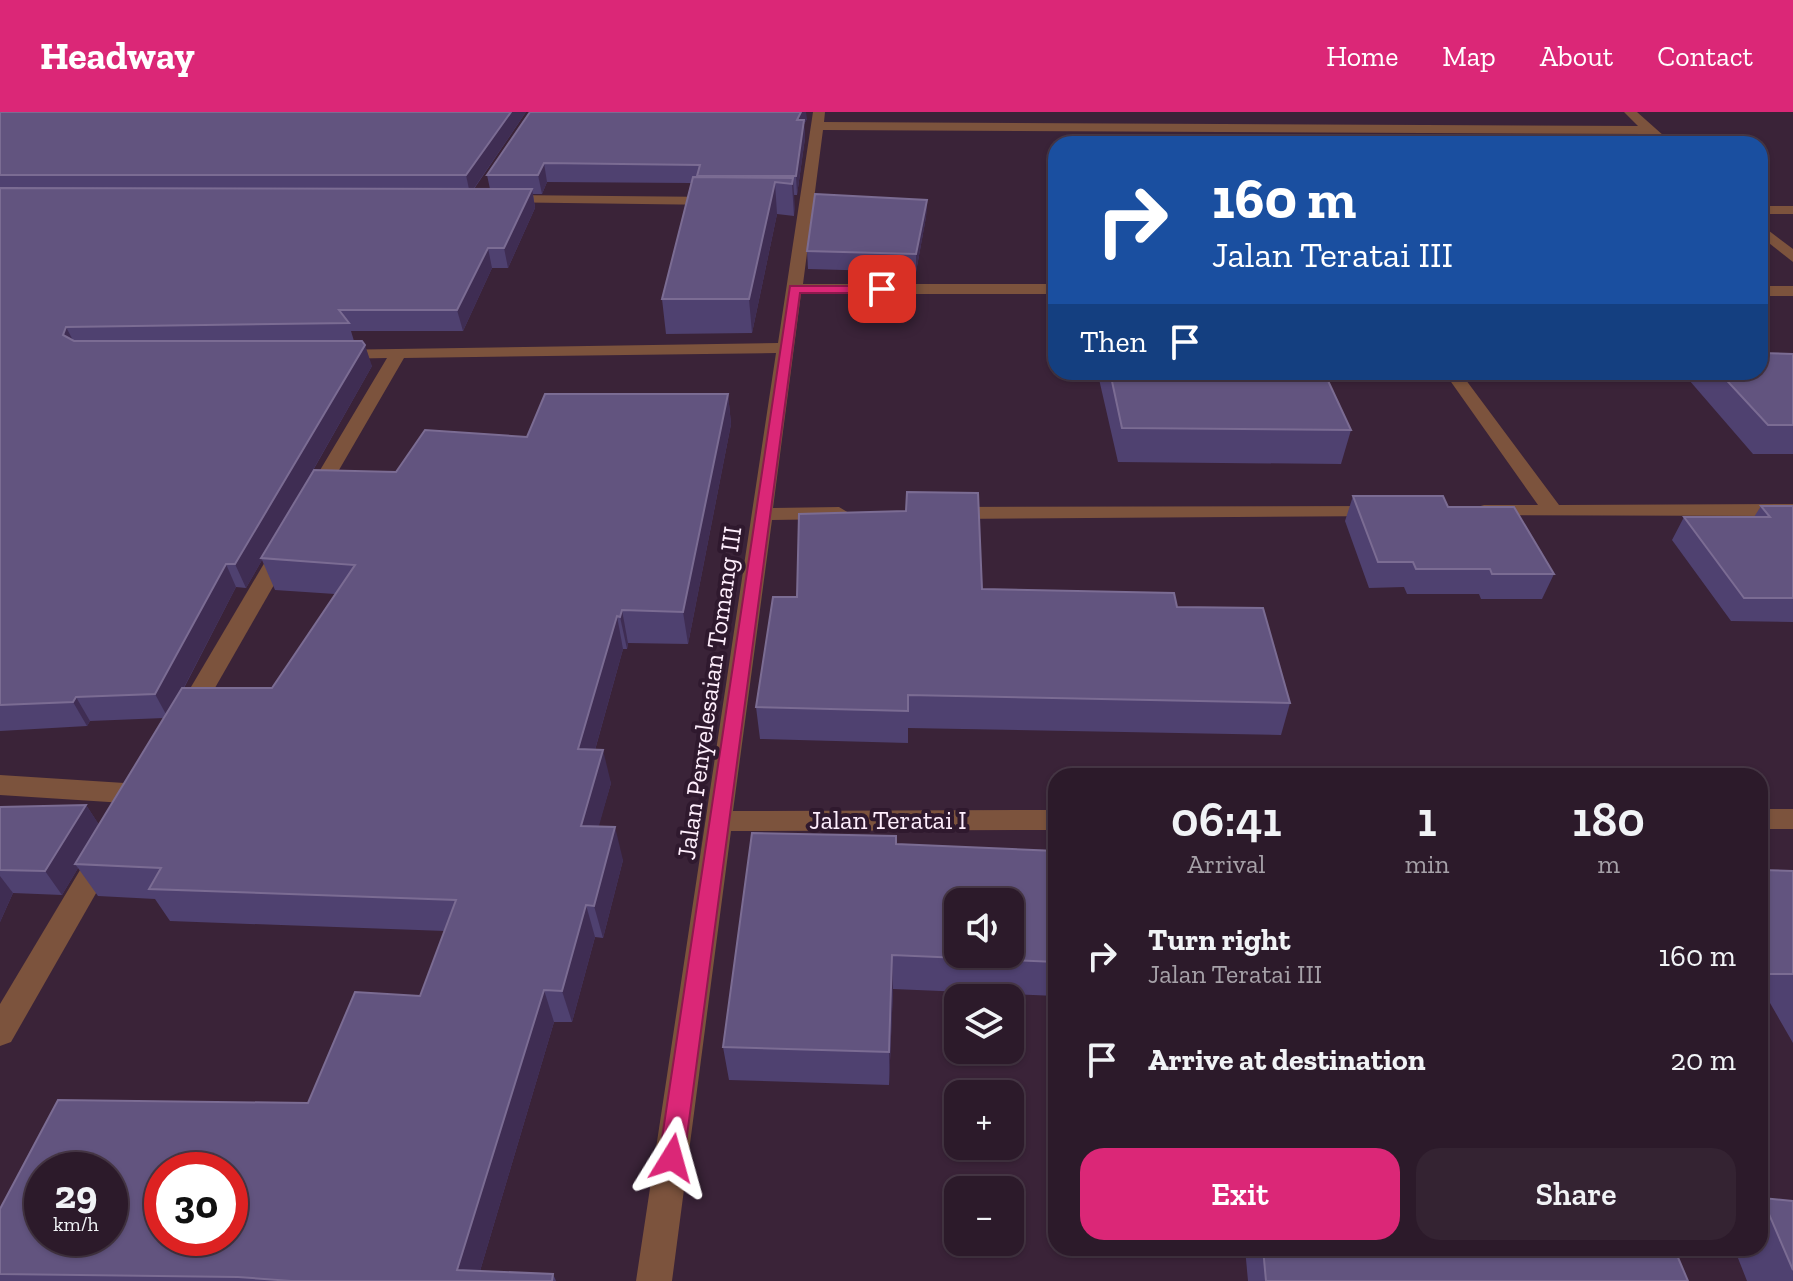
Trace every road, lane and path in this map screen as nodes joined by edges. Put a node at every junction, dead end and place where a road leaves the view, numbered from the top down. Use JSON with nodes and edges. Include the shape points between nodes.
{"nodes":[{"id":1,"x":1630,"y":112,"type":"edge"},
{"id":2,"x":818,"y":119,"type":"edge"},
{"id":3,"x":1651,"y":130,"type":"junction"},
{"id":4,"x":1657,"y":136,"type":"edge"},
{"id":5,"x":494,"y":199,"type":"edge"},
{"id":6,"x":728,"y":201,"type":"edge"},
{"id":7,"x":1768,"y":210,"type":"edge"},
{"id":8,"x":1793,"y":210,"type":"edge"},
{"id":9,"x":1768,"y":235,"type":"edge"},
{"id":10,"x":1793,"y":257,"type":"edge"},
{"id":11,"x":1048,"y":275,"type":"edge"},
{"id":12,"x":794,"y":289,"type":"junction"},
{"id":13,"x":1028,"y":289,"type":"junction"},
{"id":14,"x":1048,"y":289,"type":"edge"},
{"id":15,"x":1768,"y":291,"type":"edge"},
{"id":16,"x":1793,"y":291,"type":"edge"},
{"id":17,"x":786,"y":348,"type":"junction"},
{"id":18,"x":320,"y":354,"type":"edge"},
{"id":19,"x":398,"y":354,"type":"junction"},
{"id":20,"x":1457,"y":380,"type":"edge"},
{"id":21,"x":1793,"y":510,"type":"edge"},
{"id":22,"x":1458,"y":511,"type":"edge"},
{"id":23,"x":1553,"y":511,"type":"junction"},
{"id":24,"x":1394,"y":512,"type":"edge"},
{"id":25,"x":856,"y":513,"type":"edge"},
{"id":26,"x":920,"y":513,"type":"edge"},
{"id":27,"x":761,"y":514,"type":"junction"},
{"id":28,"x":172,"y":739,"type":"edge"},
{"id":29,"x":0,"y":785,"type":"edge"},
{"id":30,"x":1768,"y":819,"type":"edge"},
{"id":31,"x":1793,"y":819,"type":"edge"},
{"id":32,"x":1048,"y":820,"type":"edge"},
{"id":33,"x":720,"y":821,"type":"junction"},
{"id":34,"x":0,"y":1032,"type":"edge"},
{"id":35,"x":654,"y":1281,"type":"edge"}],
"edges":[{"from":1,"to":3,"type":"street"},
{"from":2,"to":3,"type":"street"},
{"from":2,"to":12,"type":"street","name":"Jalan Penyelesaian Tomang III","via":[[798,202]]},
{"from":3,"to":4,"type":"street"},
{"from":5,"to":6,"type":"street"},
{"from":7,"to":8,"type":"street"},
{"from":9,"to":10,"type":"street"},
{"from":11,"to":13,"type":"street"},
{"from":12,"to":13,"type":"street"},
{"from":12,"to":17,"type":"street","name":"Jalan Penyelesaian Tomang III"},
{"from":13,"to":14,"type":"street"},
{"from":15,"to":16,"type":"street"},
{"from":17,"to":19,"type":"street"},
{"from":17,"to":27,"type":"street","name":"Jalan Penyelesaian Tomang III"},
{"from":18,"to":19,"type":"street"},
{"from":19,"to":28,"type":"street"},
{"from":20,"to":23,"type":"street"},
{"from":21,"to":23,"type":"street"},
{"from":22,"to":23,"type":"street"},
{"from":24,"to":26,"type":"street"},
{"from":25,"to":27,"type":"street"},
{"from":27,"to":33,"type":"street","name":"Jalan Penyelesaian Tomang III"},
{"from":29,"to":34,"type":"street","via":[[144,787]]},
{"from":30,"to":31,"type":"street"},
{"from":32,"to":33,"type":"street","name":"Jalan Teratai I"},
{"from":33,"to":35,"type":"street","name":"Jalan Penyelesaian Tomang III"}]}
